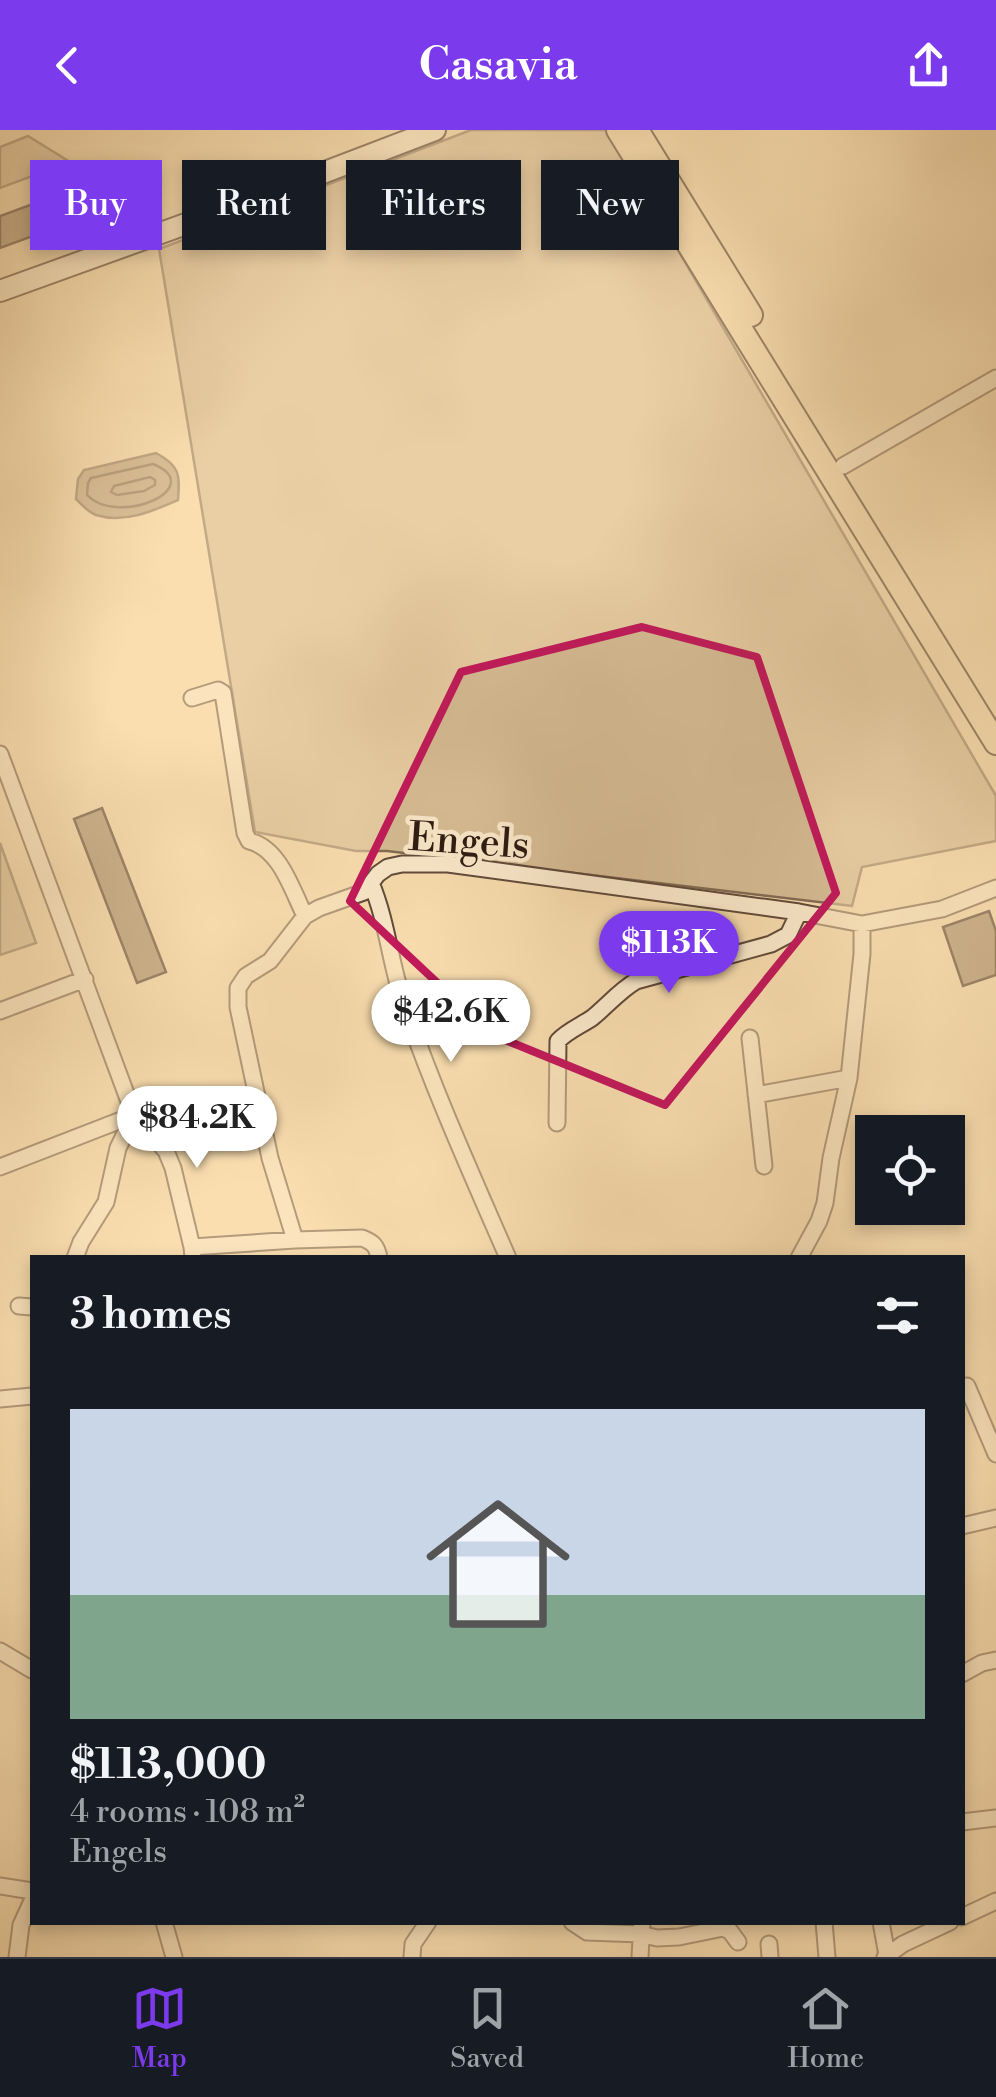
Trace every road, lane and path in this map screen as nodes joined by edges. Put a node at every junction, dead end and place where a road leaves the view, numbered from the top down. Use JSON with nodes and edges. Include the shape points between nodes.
{"nodes":[{"id":1,"x":435,"y":130,"type":"edge"},
{"id":2,"x":618,"y":130,"type":"edge"},
{"id":3,"x":637,"y":130,"type":"edge"},
{"id":4,"x":0,"y":291,"type":"edge"},
{"id":5,"x":996,"y":378,"type":"edge"},
{"id":6,"x":843,"y":466,"type":"junction"},
{"id":7,"x":192,"y":698,"type":"dead end"},
{"id":8,"x":996,"y":715,"type":"edge"},
{"id":9,"x":996,"y":742,"type":"edge"},
{"id":10,"x":0,"y":754,"type":"edge"},
{"id":11,"x":372,"y":883,"type":"junction"},
{"id":12,"x":996,"y":888,"type":"edge"},
{"id":13,"x":799,"y":912,"type":"junction"},
{"id":14,"x":305,"y":916,"type":"junction"},
{"id":15,"x":862,"y":924,"type":"junction"},
{"id":16,"x":84,"y":979,"type":"junction"},
{"id":17,"x":0,"y":1012,"type":"edge"},
{"id":18,"x":750,"y":1038,"type":"dead end"},
{"id":19,"x":848,"y":1078,"type":"junction"},
{"id":20,"x":756,"y":1095,"type":"junction"},
{"id":21,"x":134,"y":1115,"type":"junction"},
{"id":22,"x":557,"y":1123,"type":"dead end"},
{"id":23,"x":764,"y":1166,"type":"dead end"},
{"id":24,"x":0,"y":1167,"type":"edge"},
{"id":25,"x":295,"y":1240,"type":"junction"},
{"id":26,"x":192,"y":1252,"type":"edge"},
{"id":27,"x":76,"y":1255,"type":"edge"},
{"id":28,"x":379,"y":1255,"type":"edge"},
{"id":29,"x":507,"y":1255,"type":"edge"},
{"id":30,"x":801,"y":1255,"type":"edge"},
{"id":31,"x":968,"y":1386,"type":"dead end"},
{"id":32,"x":30,"y":1396,"type":"edge"},
{"id":33,"x":0,"y":1399,"type":"edge"},
{"id":34,"x":996,"y":1454,"type":"edge"},
{"id":35,"x":996,"y":1518,"type":"edge"},
{"id":36,"x":965,"y":1525,"type":"edge"},
{"id":37,"x":0,"y":1651,"type":"edge"},
{"id":38,"x":996,"y":1660,"type":"edge"},
{"id":39,"x":30,"y":1669,"type":"edge"},
{"id":40,"x":965,"y":1672,"type":"edge"},
{"id":41,"x":996,"y":1818,"type":"edge"},
{"id":42,"x":965,"y":1822,"type":"edge"},
{"id":43,"x":0,"y":1886,"type":"edge"},
{"id":44,"x":30,"y":1891,"type":"edge"},
{"id":45,"x":996,"y":1901,"type":"edge"},
{"id":46,"x":30,"y":1905,"type":"edge"},
{"id":47,"x":965,"y":1916,"type":"edge"},
{"id":48,"x":165,"y":1925,"type":"edge"},
{"id":49,"x":426,"y":1925,"type":"edge"},
{"id":50,"x":576,"y":1925,"type":"edge"},
{"id":51,"x":824,"y":1925,"type":"edge"},
{"id":52,"x":881,"y":1925,"type":"edge"},
{"id":53,"x":944,"y":1925,"type":"edge"},
{"id":54,"x":641,"y":1928,"type":"edge"},
{"id":55,"x":738,"y":1942,"type":"dead end"},
{"id":56,"x":886,"y":1956,"type":"edge"},
{"id":57,"x":17,"y":1957,"type":"edge"},
{"id":58,"x":174,"y":1957,"type":"edge"},
{"id":59,"x":412,"y":1957,"type":"edge"},
{"id":60,"x":640,"y":1957,"type":"edge"},
{"id":61,"x":828,"y":1957,"type":"edge"}],
"edges":[{"from":1,"to":4,"type":"street"},
{"from":2,"to":9,"type":"main road"},
{"from":3,"to":6,"type":"main road"},
{"from":5,"to":6,"type":"street"},
{"from":6,"to":8,"type":"main road"},
{"from":7,"to":14,"type":"street","via":[[223,693],[245,833],[274,854]]},
{"from":10,"to":16,"type":"street"},
{"from":11,"to":13,"type":"street","name":"Engels","via":[[388,867],[448,864]]},
{"from":11,"to":14,"type":"street","name":"Engels"},
{"from":11,"to":29,"type":"street","via":[[403,1000]]},
{"from":12,"to":15,"type":"street","name":"Engels","via":[[942,909]]},
{"from":13,"to":15,"type":"street","name":"Engels"},
{"from":13,"to":22,"type":"street","via":[[788,935],[771,944],[636,981],[562,1036]]},
{"from":14,"to":25,"type":"street","name":"Engels","via":[[270,961],[246,976],[237,995],[270,1158]]},
{"from":15,"to":19,"type":"street"},
{"from":16,"to":17,"type":"street"},
{"from":16,"to":21,"type":"street"},
{"from":18,"to":20,"type":"street"},
{"from":19,"to":20,"type":"street"},
{"from":19,"to":30,"type":"street","via":[[820,1221]]},
{"from":20,"to":23,"type":"street"},
{"from":21,"to":24,"type":"street"},
{"from":21,"to":26,"type":"street","via":[[173,1168]]},
{"from":21,"to":27,"type":"street","via":[[118,1148],[106,1202]]},
{"from":25,"to":26,"type":"street"},
{"from":25,"to":28,"type":"street","via":[[362,1238]]},
{"from":31,"to":34,"type":"street"},
{"from":32,"to":33,"type":"street"},
{"from":35,"to":36,"type":"street"},
{"from":37,"to":39,"type":"street"},
{"from":38,"to":40,"type":"street"},
{"from":41,"to":42,"type":"street"},
{"from":43,"to":44,"type":"street"},
{"from":45,"to":47,"type":"street"},
{"from":46,"to":57,"type":"street"},
{"from":48,"to":58,"type":"street"},
{"from":49,"to":59,"type":"street"},
{"from":50,"to":54,"type":"street","via":[[586,1932]]},
{"from":51,"to":61,"type":"street"},
{"from":52,"to":56,"type":"street"},
{"from":53,"to":56,"type":"street"},
{"from":54,"to":55,"type":"street","via":[[657,1938],[722,1928]]},
{"from":54,"to":60,"type":"street"}]}
